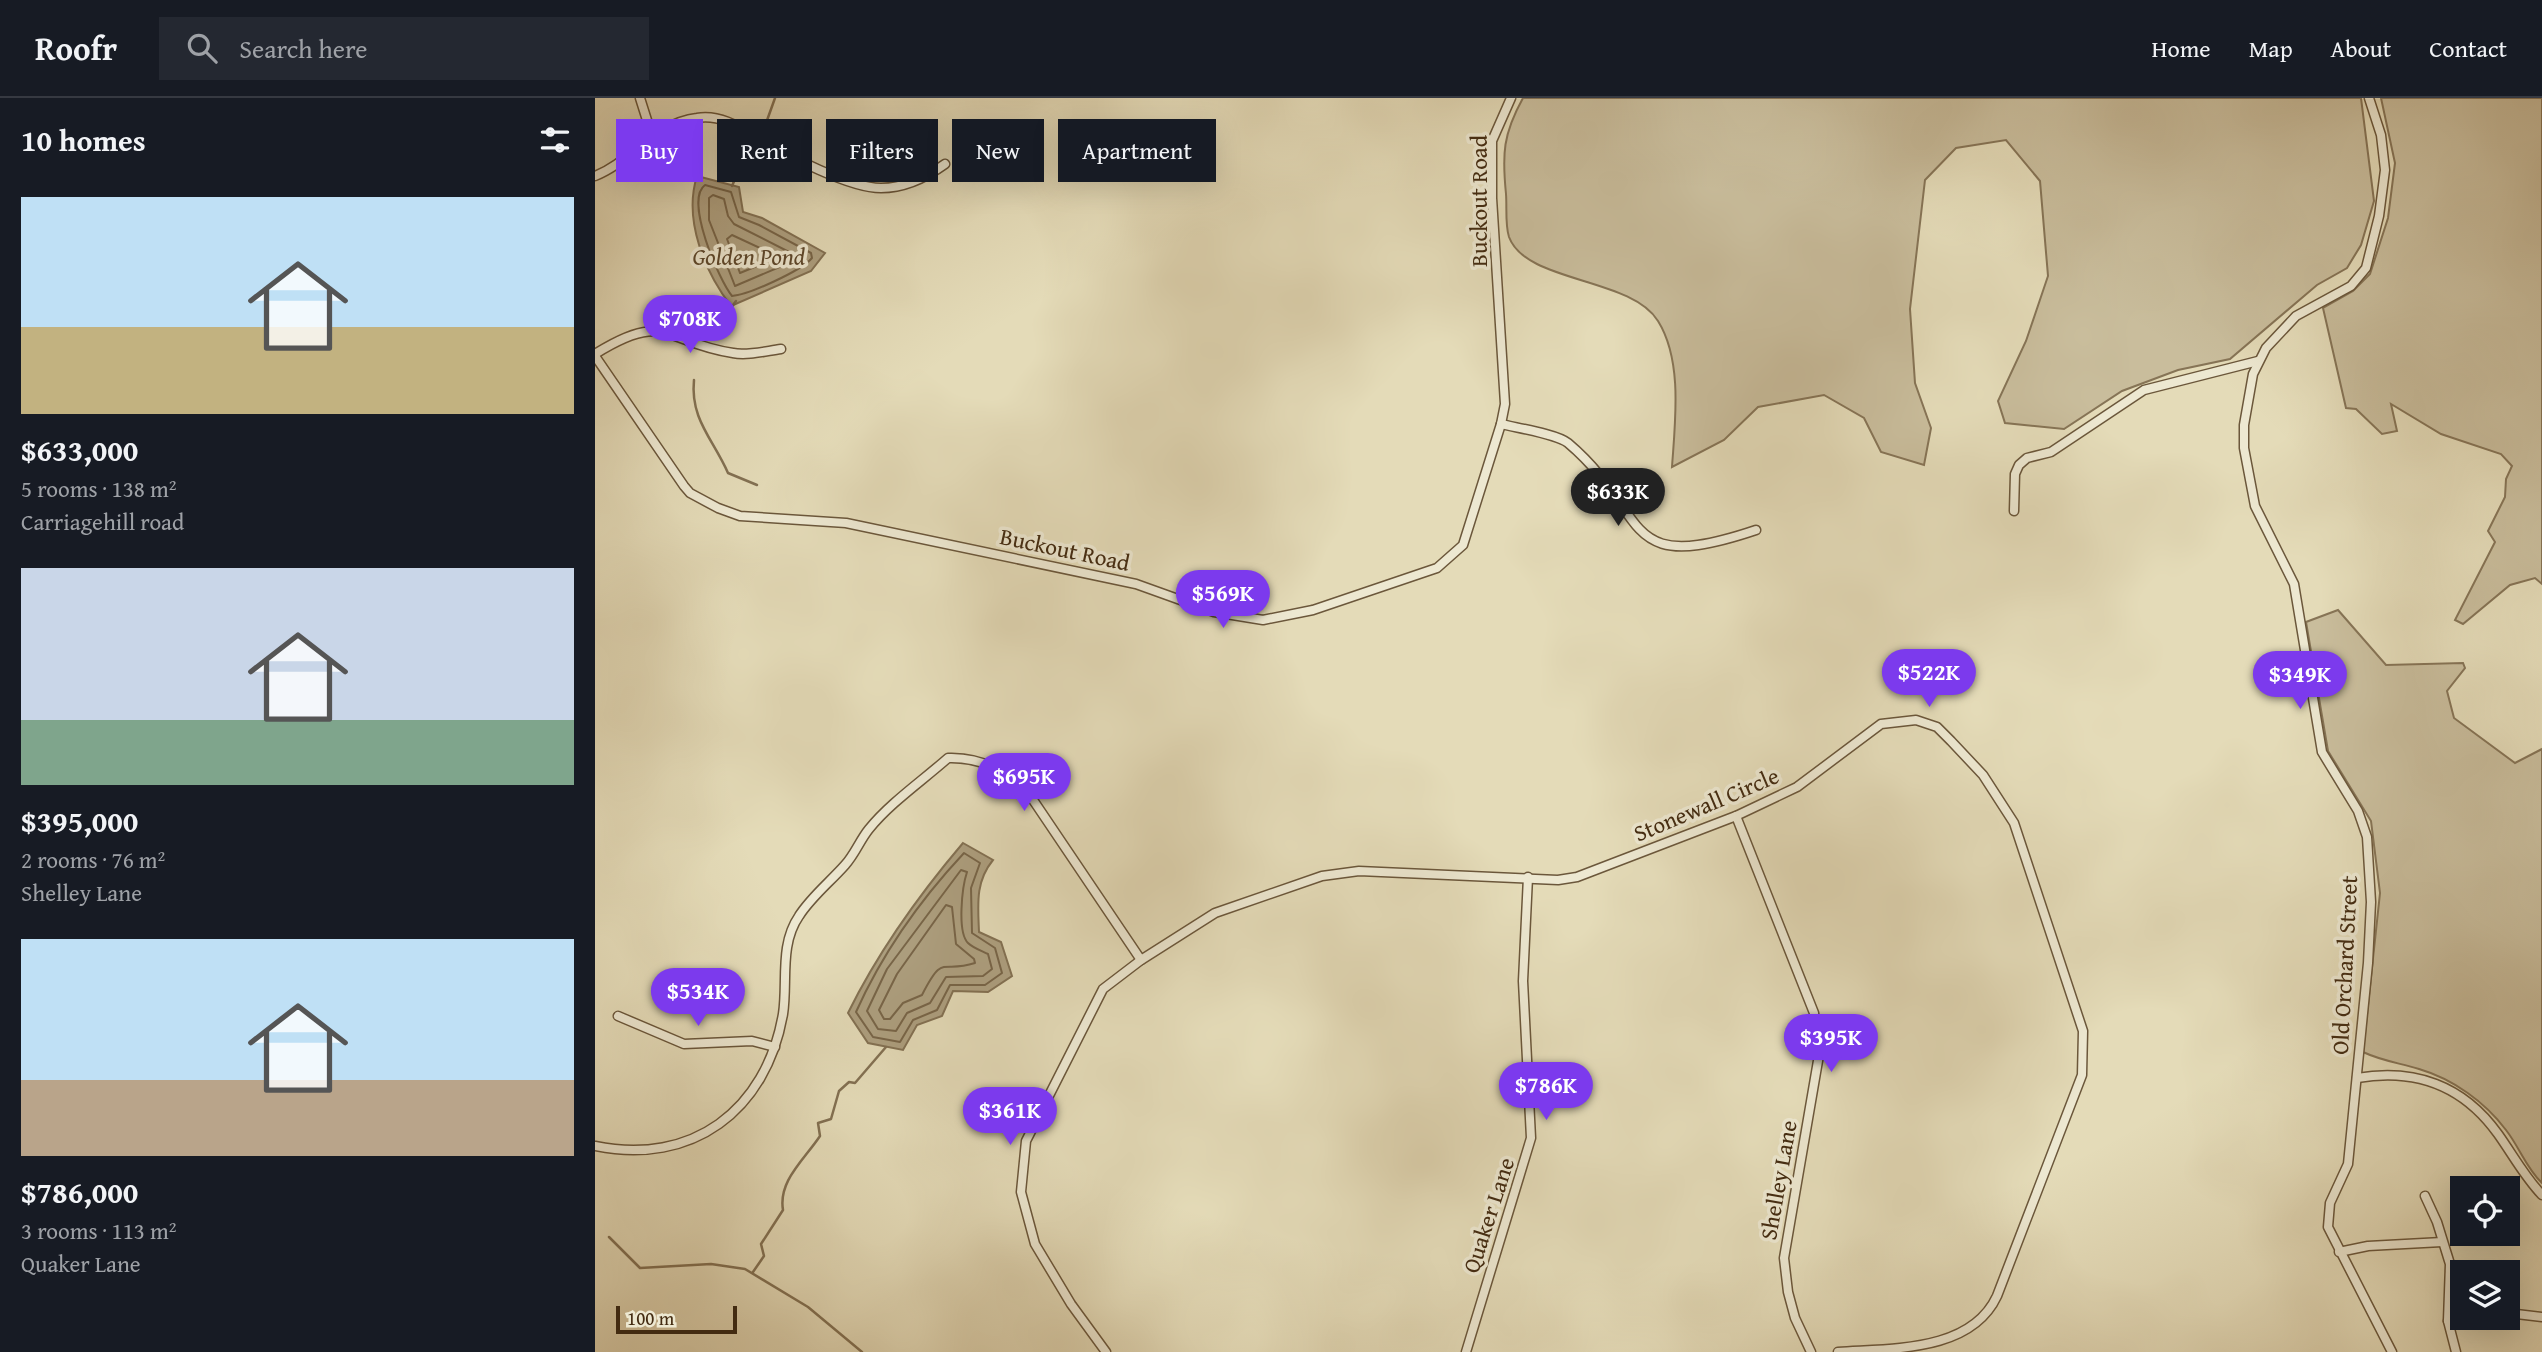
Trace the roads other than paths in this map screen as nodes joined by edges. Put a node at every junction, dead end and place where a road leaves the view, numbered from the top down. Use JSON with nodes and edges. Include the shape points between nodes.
{"nodes":[{"id":1,"x":640,"y":98,"type":"edge"},
{"id":2,"x":1511,"y":98,"type":"edge"},
{"id":3,"x":2369,"y":98,"type":"edge"},
{"id":4,"x":647,"y":119,"type":"edge"},
{"id":5,"x":692,"y":119,"type":"edge"},
{"id":6,"x":616,"y":161,"type":"edge"},
{"id":7,"x":945,"y":164,"type":"dead end"},
{"id":8,"x":595,"y":176,"type":"edge"},
{"id":9,"x":781,"y":349,"type":"dead end"},
{"id":10,"x":595,"y":355,"type":"edge"},
{"id":11,"x":2258,"y":361,"type":"junction"},
{"id":12,"x":1501,"y":424,"type":"junction"},
{"id":13,"x":2014,"y":511,"type":"dead end"},
{"id":14,"x":1756,"y":530,"type":"dead end"},
{"id":15,"x":1736,"y":816,"type":"junction"},
{"id":16,"x":1528,"y":877,"type":"junction"},
{"id":17,"x":1141,"y":960,"type":"junction"},
{"id":18,"x":618,"y":1016,"type":"dead end"},
{"id":19,"x":775,"y":1046,"type":"junction"},
{"id":20,"x":2357,"y":1077,"type":"junction"},
{"id":21,"x":595,"y":1146,"type":"edge"},
{"id":22,"x":2542,"y":1195,"type":"edge"},
{"id":23,"x":2425,"y":1196,"type":"dead end"},
{"id":24,"x":2442,"y":1242,"type":"junction"},
{"id":25,"x":2339,"y":1252,"type":"junction"},
{"id":26,"x":2520,"y":1314,"type":"edge"},
{"id":27,"x":2542,"y":1317,"type":"edge"},
{"id":28,"x":2448,"y":1321,"type":"joint"},
{"id":29,"x":1106,"y":1352,"type":"edge"},
{"id":30,"x":1466,"y":1352,"type":"edge"},
{"id":31,"x":1811,"y":1352,"type":"edge"},
{"id":32,"x":1838,"y":1352,"type":"edge"},
{"id":33,"x":2392,"y":1352,"type":"edge"},
{"id":34,"x":2456,"y":1352,"type":"edge"}],
"edges":[{"from":1,"to":4,"type":"street"},
{"from":2,"to":12,"type":"street","name":"Buckout Road","via":[[1492,141],[1505,383]]},
{"from":3,"to":11,"type":"street","name":"Old Orchard Street","via":[[2381,135],[2385,170],[2366,268],[2351,286],[2296,316]]},
{"from":5,"to":7,"type":"street","via":[[714,117],[736,125],[796,160],[866,186],[880,188],[929,176]]},
{"from":6,"to":8,"type":"street"},
{"from":9,"to":10,"type":"street","via":[[734,354],[674,333],[642,330]]},
{"from":10,"to":12,"type":"street","name":"Buckout Road","via":[[684,486],[718,508],[740,516],[846,523],[1136,584],[1214,612],[1263,620],[1313,610],[1437,568],[1463,545]]},
{"from":11,"to":13,"type":"street","via":[[2144,390],[2051,452],[2027,458],[2015,474]]},
{"from":11,"to":20,"type":"street","name":"Old Orchard Street","via":[[2244,425],[2250,490],[2294,584],[2322,752],[2358,811],[2369,848],[2371,902]]},
{"from":12,"to":14,"type":"street","via":[[1566,441],[1634,526],[1658,545],[1687,548],[1714,544]]},
{"from":15,"to":16,"type":"street","name":"Stonewall Circle","via":[[1577,877]]},
{"from":15,"to":31,"type":"street","name":"Shelley Lane","via":[[1818,1032],[1819,1055],[1784,1258],[1795,1318]]},
{"from":15,"to":32,"type":"street","name":"Stonewall Circle","via":[[1797,787],[1881,724],[1916,720],[1937,727],[1983,775],[2014,823],[2083,1031],[2082,1075],[1992,1307],[1980,1323],[1945,1342]]},
{"from":16,"to":17,"type":"street","name":"Stonewall Circle","via":[[1359,871],[1322,876],[1215,913]]},
{"from":16,"to":30,"type":"street","name":"Quaker Lane","via":[[1524,981],[1531,1138]]},
{"from":17,"to":19,"type":"street","via":[[1023,785],[983,762],[947,758],[869,829],[847,863],[799,916],[789,934],[783,1012]]},
{"from":17,"to":29,"type":"street","name":"Stonewall Circle","via":[[1103,989],[1026,1141],[1021,1170],[1021,1192],[1035,1244]]},
{"from":18,"to":19,"type":"street","via":[[684,1044],[752,1041]]},
{"from":19,"to":21,"type":"street","via":[[756,1087],[739,1107],[695,1139],[646,1152]]},
{"from":20,"to":22,"type":"street","via":[[2411,1076],[2435,1082],[2465,1100],[2498,1134]]},
{"from":20,"to":25,"type":"street","name":"Old Orchard Street","via":[[2348,1164],[2330,1203],[2328,1227]]},
{"from":23,"to":24,"type":"street"},
{"from":24,"to":25,"type":"street"},
{"from":24,"to":28,"type":"street","via":[[2450,1264]]},
{"from":25,"to":33,"type":"street","name":"Old Orchard Street"},
{"from":26,"to":27,"type":"street"},
{"from":28,"to":34,"type":"street"}]}
